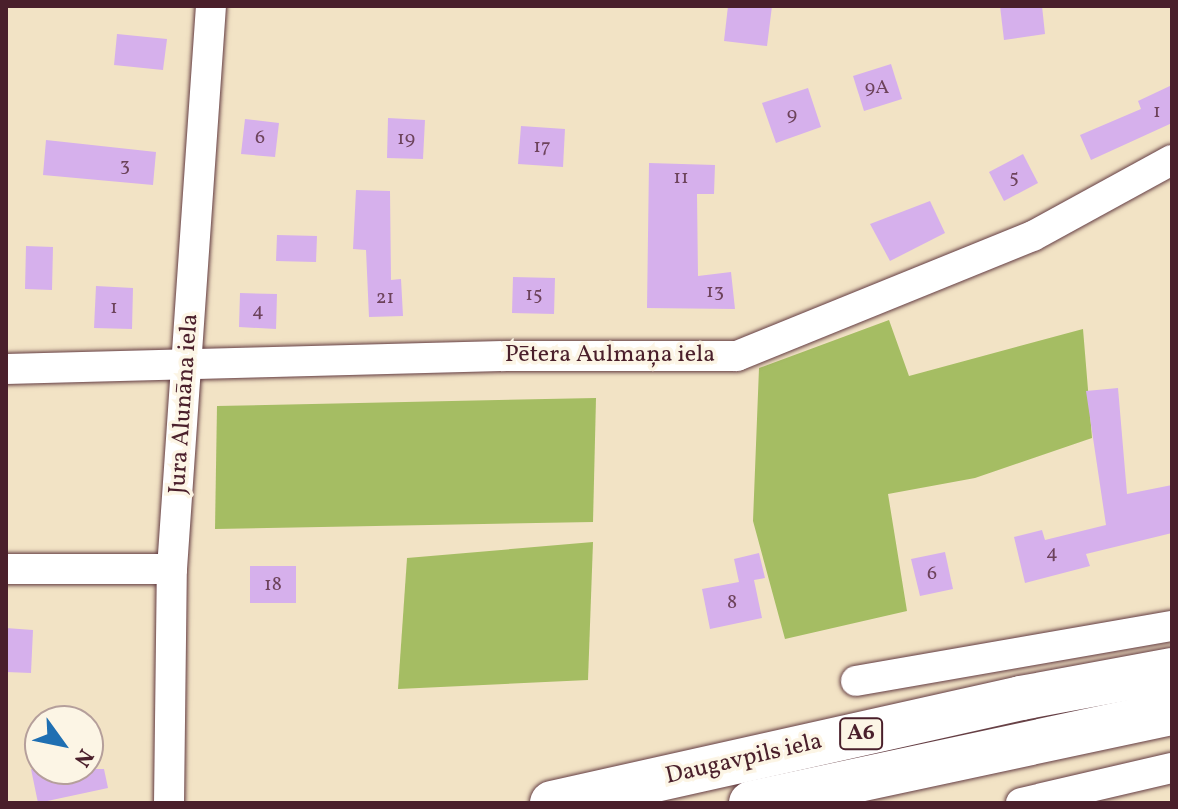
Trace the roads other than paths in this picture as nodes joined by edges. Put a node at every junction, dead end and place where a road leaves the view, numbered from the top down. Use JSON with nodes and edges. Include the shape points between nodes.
{"nodes":[{"id":1,"x":211,"y":6,"type":"edge"},
{"id":2,"x":1172,"y":160,"type":"edge"},
{"id":3,"x":190,"y":364,"type":"junction"},
{"id":4,"x":6,"y":369,"type":"edge"},
{"id":5,"x":6,"y":569,"type":"edge"},
{"id":6,"x":172,"y":569,"type":"junction"},
{"id":7,"x":1172,"y":626,"type":"edge"},
{"id":8,"x":1172,"y":670,"type":"edge"},
{"id":9,"x":856,"y":681,"type":"dead end"},
{"id":10,"x":1172,"y":713,"type":"edge"},
{"id":11,"x":1172,"y":768,"type":"edge"},
{"id":12,"x":169,"y":803,"type":"edge"},
{"id":13,"x":552,"y":803,"type":"edge"},
{"id":14,"x":751,"y":803,"type":"edge"},
{"id":15,"x":1021,"y":803,"type":"edge"}],
"edges":[{"from":1,"to":3,"type":"street","name":"Jura Alunāna iela"},
{"from":2,"to":3,"type":"street","name":"Pētera Aulmaņa iela","via":[[1033,236],[737,356]]},
{"from":3,"to":4,"type":"street","name":"Pētera Aulmaņa iela"},
{"from":3,"to":6,"type":"street","name":"Jura Alunāna iela"},
{"from":5,"to":6,"type":"street"},
{"from":6,"to":12,"type":"street","name":"Jura Alunāna iela"},
{"from":7,"to":9,"type":"street"},
{"from":8,"to":13,"type":"highway","name":"Daugavpils iela","number":"A6","via":[[1021,698]]},
{"from":10,"to":14,"type":"highway","name":"Daugavpils iela","number":"A6"},
{"from":11,"to":15,"type":"street"}]}
